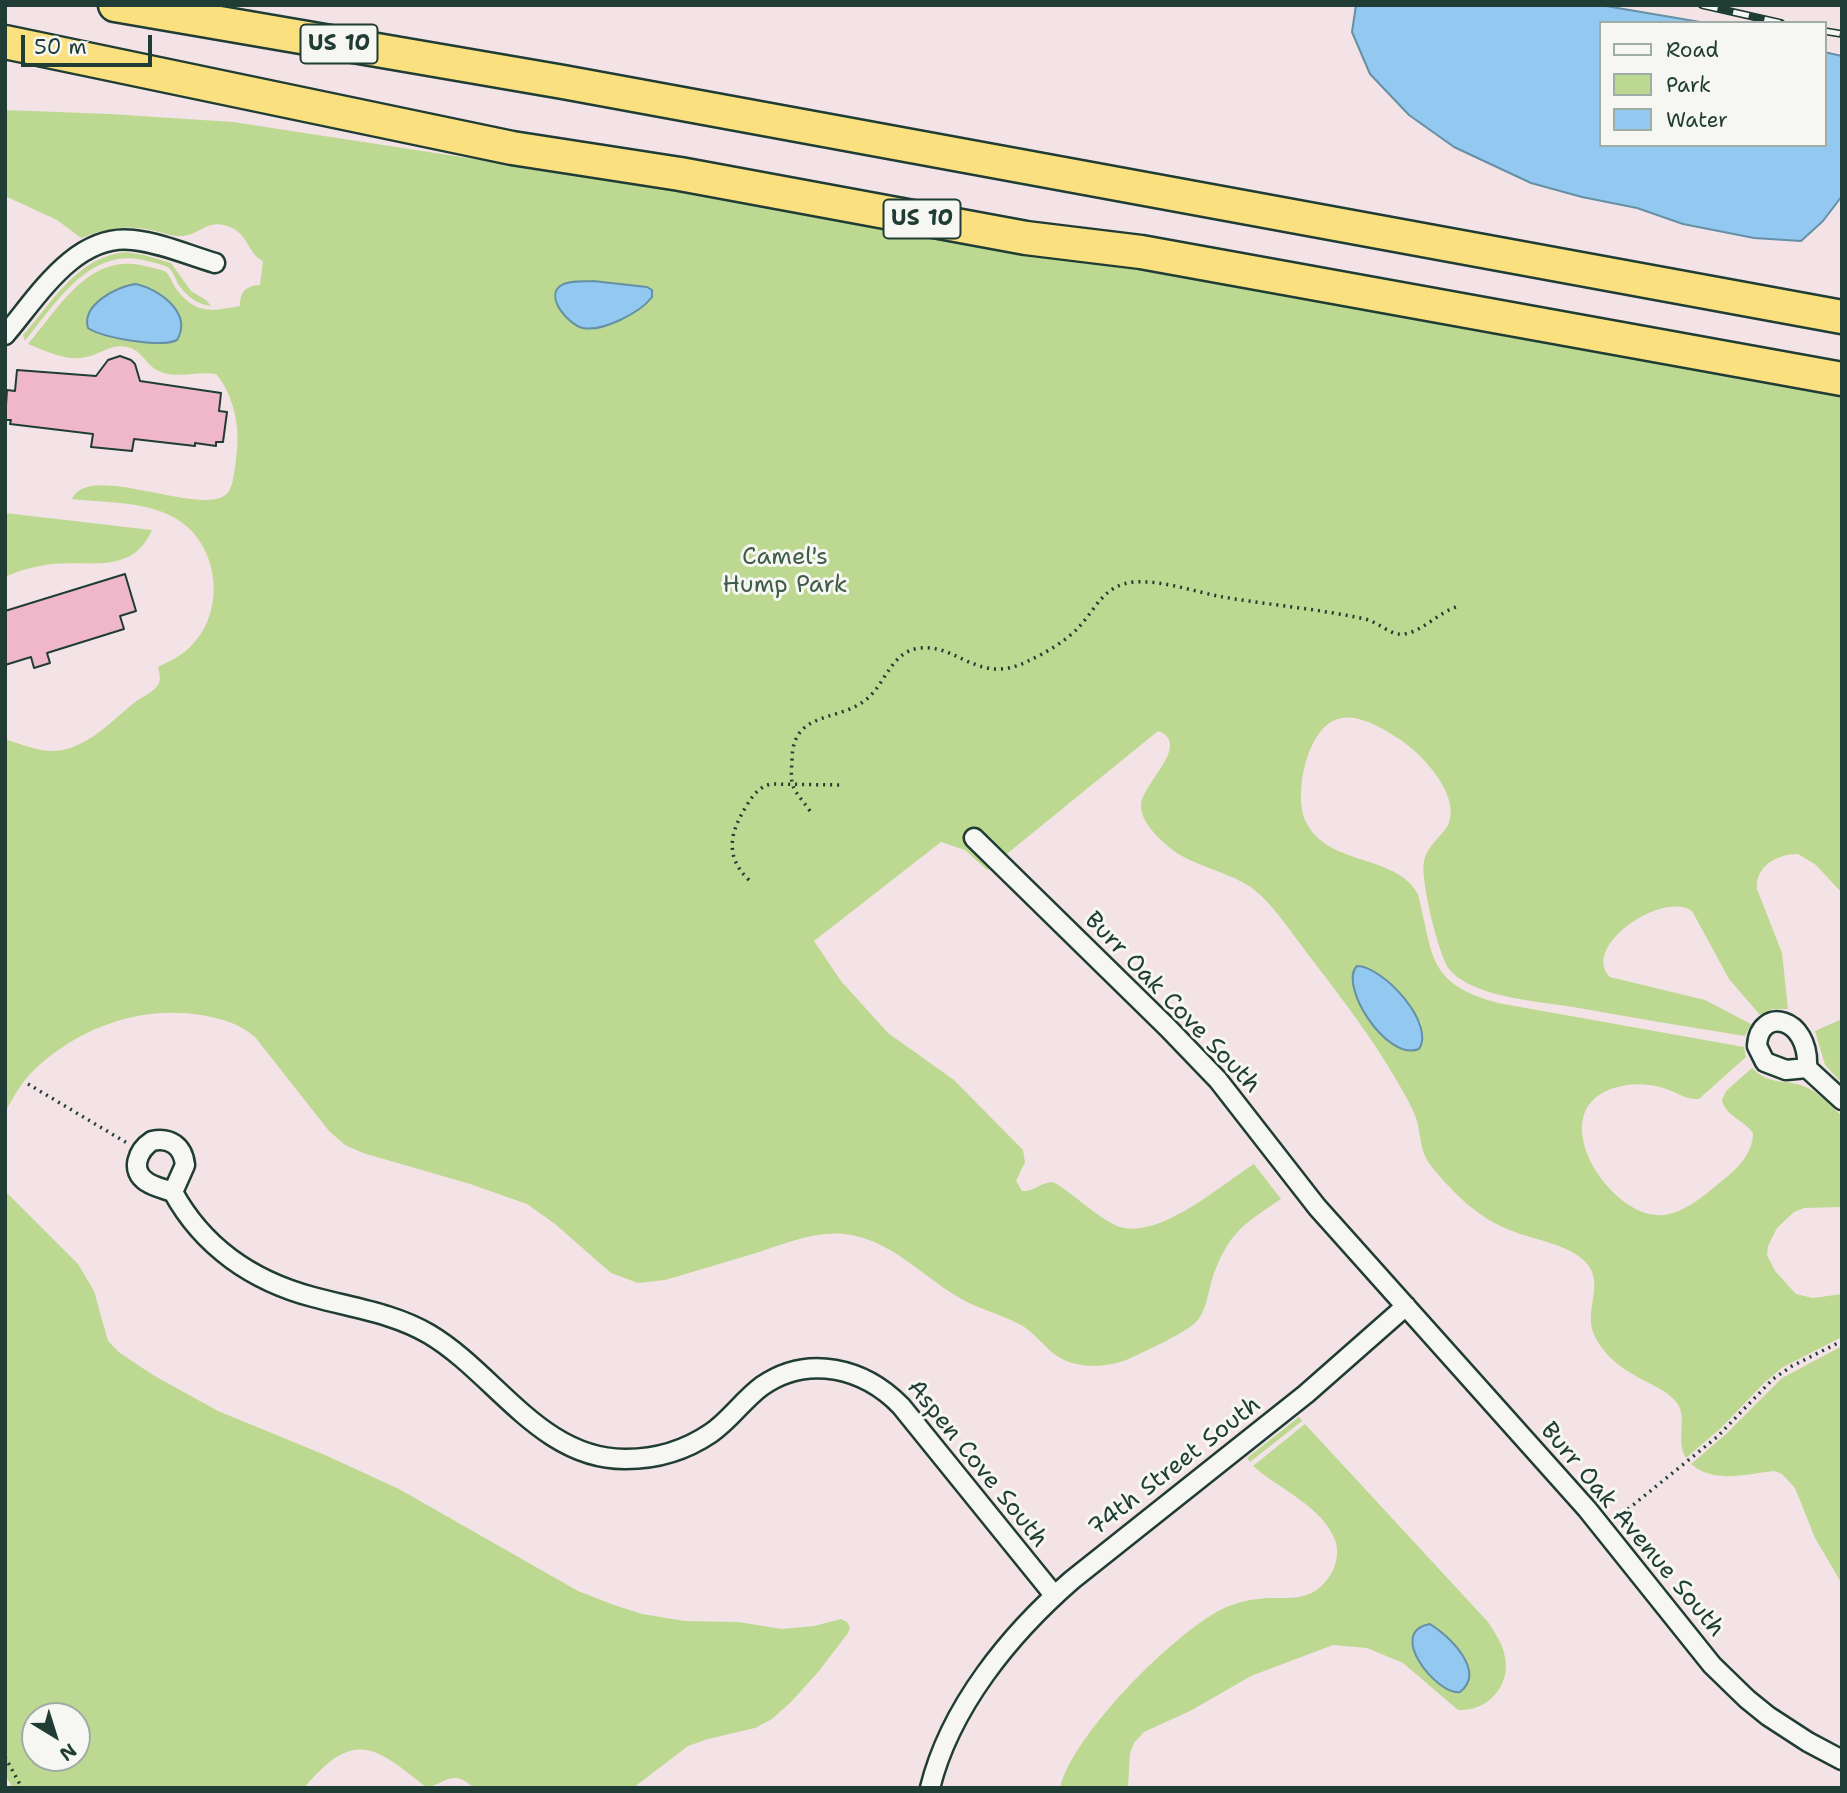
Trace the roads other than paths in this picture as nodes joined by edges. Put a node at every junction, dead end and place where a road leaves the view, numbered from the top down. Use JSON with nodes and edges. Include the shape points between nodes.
{"nodes":[{"id":1,"x":115,"y":5,"type":"edge"},
{"id":2,"x":5,"y":42,"type":"edge"},
{"id":3,"x":215,"y":263,"type":"dead end"},
{"id":4,"x":1842,"y":317,"type":"edge"},
{"id":5,"x":5,"y":335,"type":"edge"},
{"id":6,"x":1842,"y":379,"type":"edge"},
{"id":7,"x":974,"y":838,"type":"dead end"},
{"id":8,"x":1807,"y":1068,"type":"dead end"},
{"id":9,"x":1842,"y":1100,"type":"edge"},
{"id":10,"x":173,"y":1192,"type":"junction"},
{"id":11,"x":1406,"y":1306,"type":"junction"},
{"id":12,"x":1054,"y":1595,"type":"junction"},
{"id":13,"x":1842,"y":1760,"type":"edge"},
{"id":14,"x":930,"y":1788,"type":"edge"}],
"edges":[{"from":1,"to":4,"type":"highway","number":"US 10","via":[[564,82]]},
{"from":2,"to":6,"type":"highway","number":"US 10","via":[[512,148],[1026,238],[1141,252]]},
{"from":3,"to":5,"type":"street","via":[[133,240],[98,244],[61,269]]},
{"from":7,"to":11,"type":"street","name":"Burr Oak Cove South","via":[[1197,1058],[1317,1207]]},
{"from":8,"to":9,"type":"street"},
{"from":10,"to":10,"type":"street","via":[[143,1180],[137,1164],[141,1151],[152,1141],[172,1143],[180,1149],[185,1165]]},
{"from":10,"to":12,"type":"street","name":"Aspen Cove South","via":[[200,1232],[242,1267],[295,1292],[418,1328],[460,1355],[547,1433],[592,1454],[626,1459],[680,1450],[717,1429],[764,1385],[795,1371],[827,1368],[862,1376],[901,1406]]},
{"from":11,"to":12,"type":"street","name":"74th Street South","via":[[1306,1394]]},
{"from":11,"to":13,"type":"street","name":"Burr Oak Avenue South","via":[[1603,1528],[1721,1675],[1768,1716]]},
{"from":12,"to":14,"type":"street","name":"74th Street South","via":[[1025,1625],[963,1707],[944,1743]]}]}
